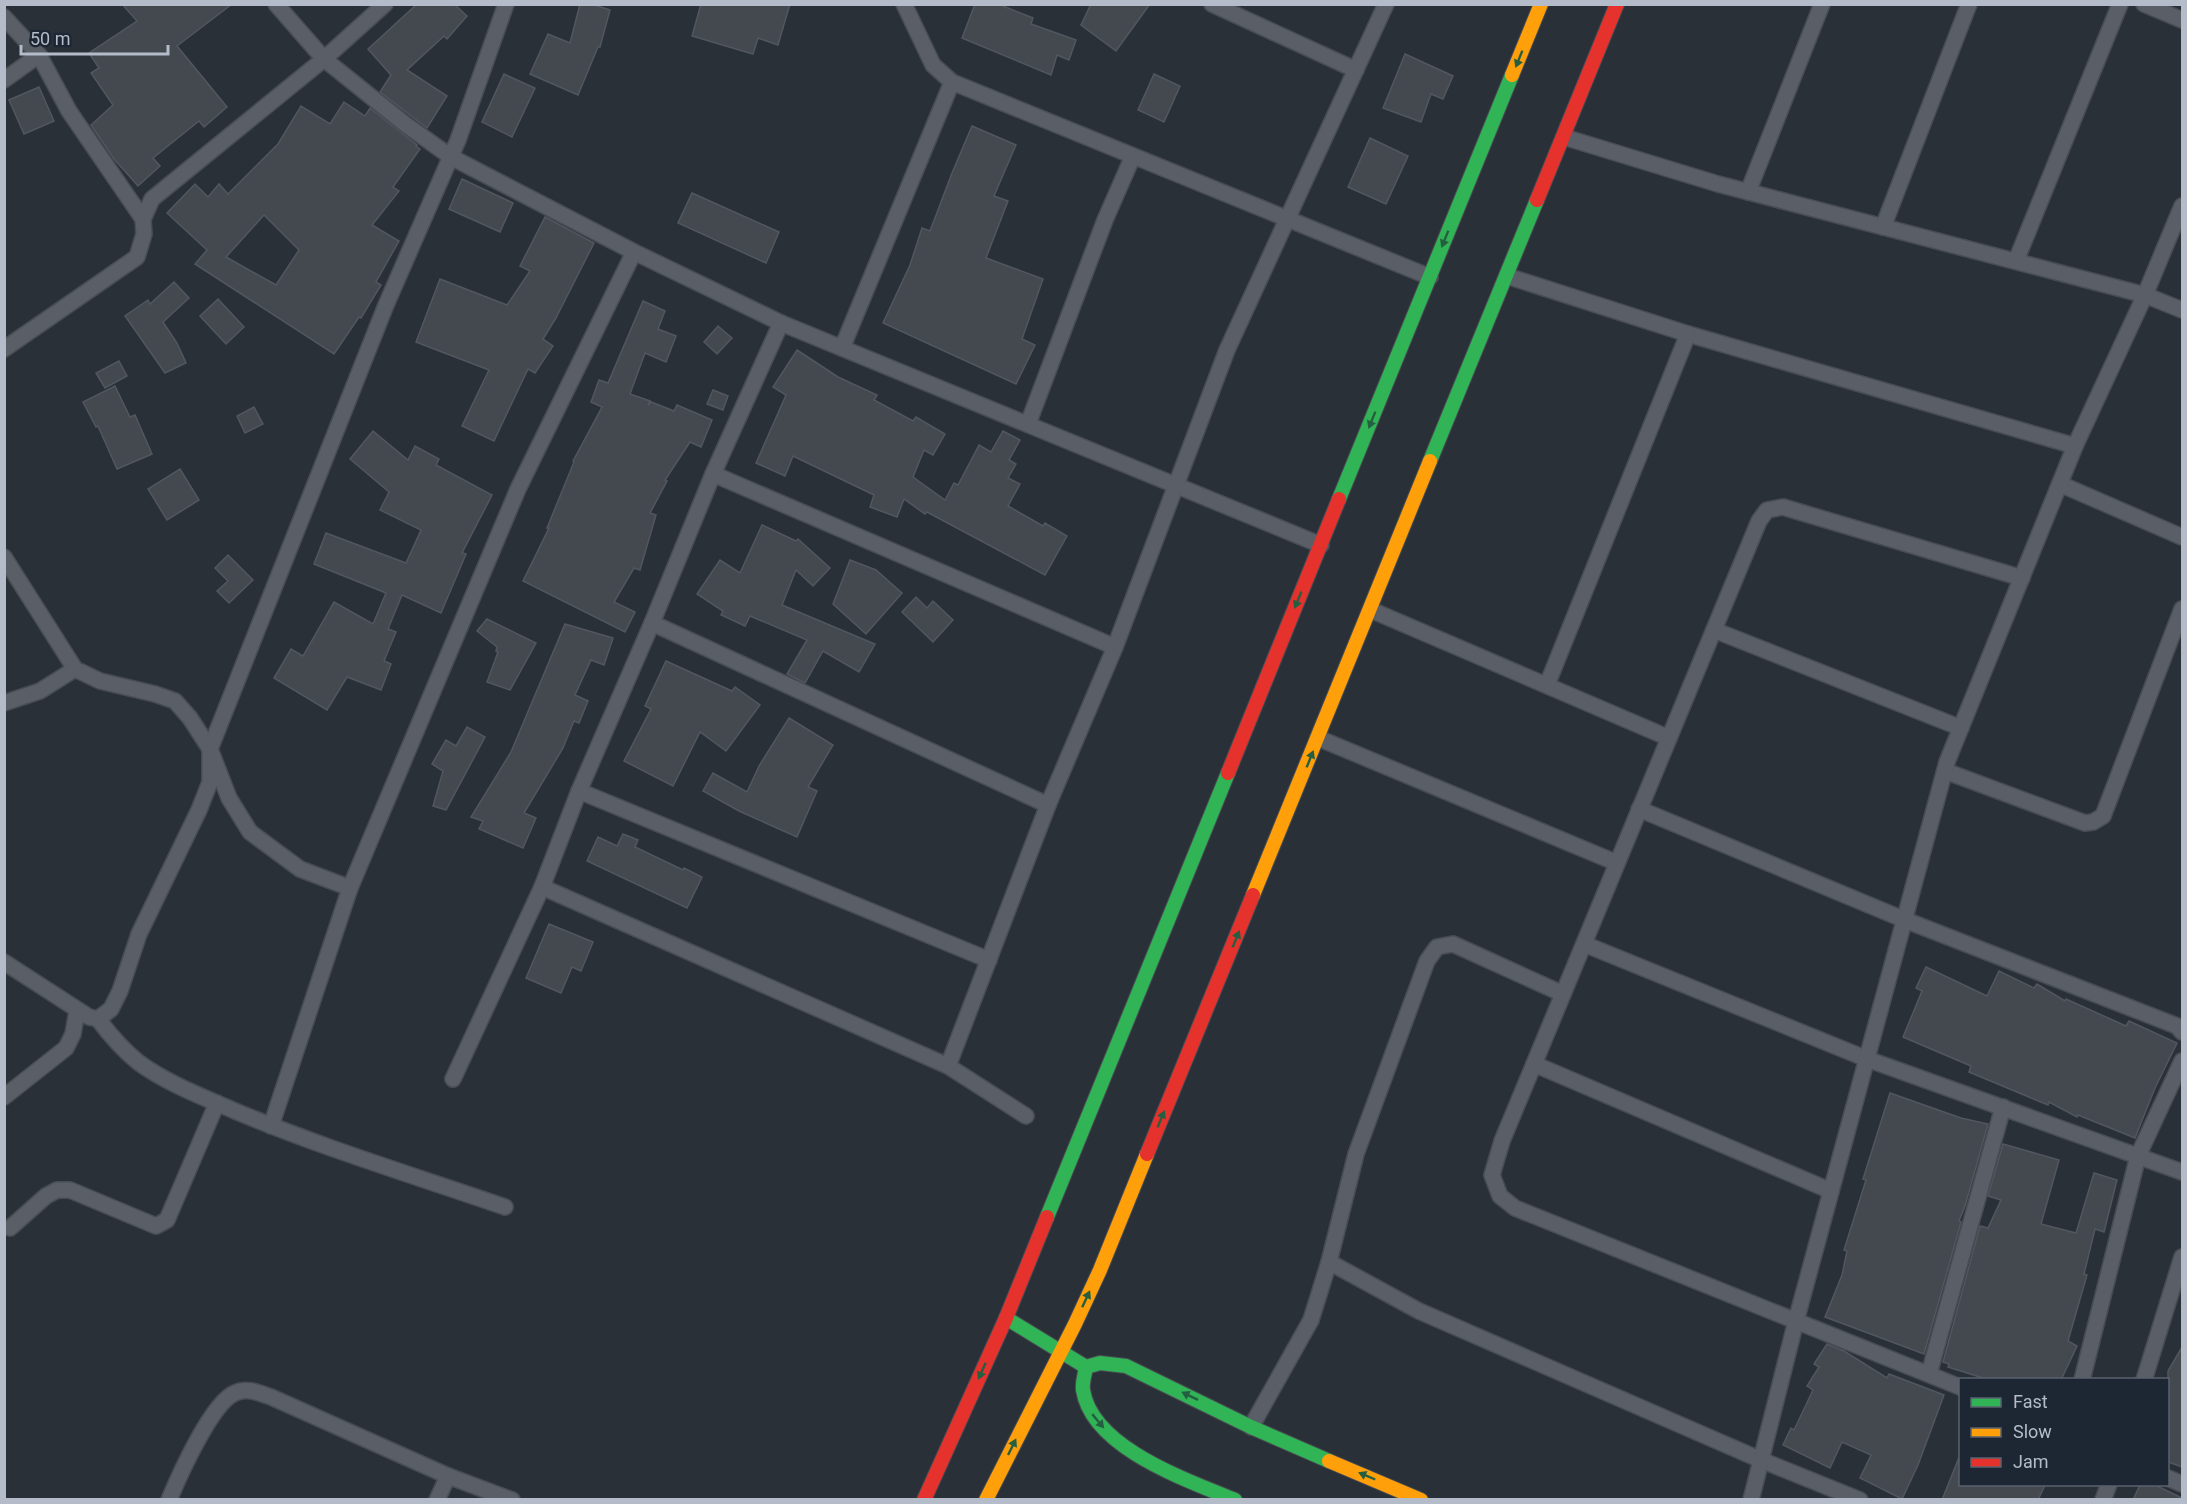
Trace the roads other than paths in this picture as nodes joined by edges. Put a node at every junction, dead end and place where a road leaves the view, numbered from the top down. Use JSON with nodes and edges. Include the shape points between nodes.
{"nodes":[{"id":1,"x":276,"y":4,"type":"edge"},
{"id":2,"x":385,"y":4,"type":"edge"},
{"id":3,"x":506,"y":4,"type":"edge"},
{"id":4,"x":904,"y":4,"type":"edge"},
{"id":5,"x":1212,"y":4,"type":"edge"},
{"id":6,"x":1386,"y":4,"type":"edge"},
{"id":7,"x":1541,"y":4,"type":"edge"},
{"id":8,"x":1617,"y":4,"type":"edge"},
{"id":9,"x":1822,"y":4,"type":"edge"},
{"id":10,"x":1969,"y":4,"type":"edge"},
{"id":11,"x":2120,"y":4,"type":"edge"},
{"id":12,"x":2144,"y":4,"type":"edge"},
{"id":13,"x":4,"y":17,"type":"edge"},
{"id":14,"x":2182,"y":20,"type":"edge"},
{"id":15,"x":39,"y":55,"type":"junction"},
{"id":16,"x":324,"y":58,"type":"junction"},
{"id":17,"x":1356,"y":70,"type":"junction"},
{"id":18,"x":4,"y":80,"type":"edge"},
{"id":19,"x":952,"y":82,"type":"junction"},
{"id":20,"x":1564,"y":136,"type":"junction"},
{"id":21,"x":1133,"y":156,"type":"junction"},
{"id":22,"x":451,"y":157,"type":"junction"},
{"id":23,"x":1748,"y":192,"type":"junction"},
{"id":24,"x":2182,"y":206,"type":"edge"},
{"id":25,"x":142,"y":219,"type":"junction"},
{"id":26,"x":1286,"y":220,"type":"junction"},
{"id":27,"x":1883,"y":226,"type":"junction"},
{"id":28,"x":634,"y":252,"type":"junction"},
{"id":29,"x":2016,"y":261,"type":"junction"},
{"id":30,"x":1507,"y":276,"type":"junction"},
{"id":31,"x":1430,"y":277,"type":"junction"},
{"id":32,"x":2145,"y":295,"type":"junction"},
{"id":33,"x":2182,"y":310,"type":"edge"},
{"id":34,"x":781,"y":323,"type":"junction"},
{"id":35,"x":1688,"y":334,"type":"junction"},
{"id":36,"x":4,"y":348,"type":"edge"},
{"id":37,"x":842,"y":348,"type":"junction"},
{"id":38,"x":1028,"y":424,"type":"junction"},
{"id":39,"x":2075,"y":446,"type":"junction"},
{"id":40,"x":713,"y":474,"type":"junction"},
{"id":41,"x":2060,"y":484,"type":"junction"},
{"id":42,"x":1177,"y":485,"type":"junction"},
{"id":43,"x":2182,"y":537,"type":"edge"},
{"id":44,"x":1321,"y":544,"type":"junction"},
{"id":45,"x":4,"y":557,"type":"edge"},
{"id":46,"x":2022,"y":578,"type":"junction"},
{"id":47,"x":2182,"y":609,"type":"edge"},
{"id":48,"x":1371,"y":610,"type":"junction"},
{"id":49,"x":652,"y":623,"type":"junction"},
{"id":50,"x":1714,"y":630,"type":"junction"},
{"id":51,"x":1115,"y":647,"type":"junction"},
{"id":52,"x":75,"y":669,"type":"junction"},
{"id":53,"x":1546,"y":685,"type":"junction"},
{"id":54,"x":4,"y":703,"type":"edge"},
{"id":55,"x":1961,"y":728,"type":"junction"},
{"id":56,"x":1318,"y":738,"type":"junction"},
{"id":57,"x":1669,"y":738,"type":"junction"},
{"id":58,"x":210,"y":749,"type":"junction"},
{"id":59,"x":1944,"y":771,"type":"junction"},
{"id":60,"x":579,"y":791,"type":"junction"},
{"id":61,"x":1048,"y":805,"type":"junction"},
{"id":62,"x":1639,"y":809,"type":"junction"},
{"id":63,"x":1617,"y":863,"type":"junction"},
{"id":64,"x":542,"y":887,"type":"junction"},
{"id":65,"x":350,"y":888,"type":"junction"},
{"id":66,"x":1905,"y":920,"type":"junction"},
{"id":67,"x":1584,"y":944,"type":"junction"},
{"id":68,"x":989,"y":960,"type":"junction"},
{"id":69,"x":4,"y":962,"type":"edge"},
{"id":70,"x":1563,"y":994,"type":"junction"},
{"id":71,"x":77,"y":1011,"type":"junction"},
{"id":72,"x":98,"y":1019,"type":"junction"},
{"id":73,"x":2182,"y":1032,"type":"edge"},
{"id":74,"x":1867,"y":1059,"type":"junction"},
{"id":75,"x":2182,"y":1061,"type":"edge"},
{"id":76,"x":1534,"y":1064,"type":"junction"},
{"id":77,"x":948,"y":1066,"type":"junction"},
{"id":78,"x":453,"y":1079,"type":"dead end"},
{"id":79,"x":4,"y":1097,"type":"edge"},
{"id":80,"x":216,"y":1103,"type":"junction"},
{"id":81,"x":2003,"y":1107,"type":"junction"},
{"id":82,"x":1026,"y":1116,"type":"dead end"},
{"id":83,"x":271,"y":1126,"type":"junction"},
{"id":84,"x":2138,"y":1156,"type":"junction"},
{"id":85,"x":2182,"y":1172,"type":"edge"},
{"id":86,"x":1831,"y":1191,"type":"junction"},
{"id":87,"x":505,"y":1207,"type":"dead end"},
{"id":88,"x":10,"y":1228,"type":"dead end"},
{"id":89,"x":2182,"y":1257,"type":"edge"},
{"id":90,"x":1329,"y":1262,"type":"junction"},
{"id":91,"x":1006,"y":1318,"type":"junction"},
{"id":92,"x":1796,"y":1321,"type":"junction"},
{"id":93,"x":1061,"y":1352,"type":"junction"},
{"id":94,"x":1086,"y":1367,"type":"junction"},
{"id":95,"x":1929,"y":1374,"type":"junction"},
{"id":96,"x":2082,"y":1378,"type":"edge"},
{"id":97,"x":2145,"y":1378,"type":"edge"},
{"id":98,"x":1959,"y":1387,"type":"edge"},
{"id":99,"x":1251,"y":1427,"type":"junction"},
{"id":100,"x":1761,"y":1460,"type":"junction"},
{"id":101,"x":448,"y":1476,"type":"junction"},
{"id":102,"x":2109,"y":1486,"type":"edge"},
{"id":103,"x":169,"y":1500,"type":"edge"},
{"id":104,"x":437,"y":1500,"type":"edge"},
{"id":105,"x":512,"y":1500,"type":"edge"},
{"id":106,"x":924,"y":1500,"type":"edge"},
{"id":107,"x":986,"y":1500,"type":"edge"},
{"id":108,"x":1235,"y":1500,"type":"edge"},
{"id":109,"x":1421,"y":1500,"type":"edge"},
{"id":110,"x":1751,"y":1500,"type":"edge"},
{"id":111,"x":1860,"y":1500,"type":"edge"},
{"id":112,"x":2103,"y":1500,"type":"edge"}],
"edges":[{"from":1,"to":16,"type":"street"},
{"from":2,"to":16,"type":"street"},
{"from":3,"to":22,"type":"street"},
{"from":4,"to":19,"type":"street","via":[[933,65]]},
{"from":5,"to":17,"type":"street"},
{"from":6,"to":17,"type":"street"},
{"from":7,"to":31,"type":"main road","one_way":true},
{"from":8,"to":20,"type":"main road"},
{"from":9,"to":23,"type":"street"},
{"from":10,"to":27,"type":"street"},
{"from":11,"to":29,"type":"street"},
{"from":12,"to":14,"type":"street"},
{"from":13,"to":15,"type":"street"},
{"from":15,"to":18,"type":"street"},
{"from":15,"to":25,"type":"street","via":[[69,111]]},
{"from":16,"to":22,"type":"street"},
{"from":16,"to":25,"type":"street","via":[[152,199]]},
{"from":17,"to":26,"type":"street"},
{"from":19,"to":21,"type":"street"},
{"from":19,"to":37,"type":"street"},
{"from":20,"to":23,"type":"street"},
{"from":20,"to":30,"type":"main road"},
{"from":21,"to":26,"type":"street"},
{"from":21,"to":38,"type":"street"},
{"from":22,"to":28,"type":"street"},
{"from":22,"to":58,"type":"street","via":[[386,305]]},
{"from":23,"to":27,"type":"street"},
{"from":24,"to":32,"type":"street"},
{"from":25,"to":36,"type":"street","via":[[144,234],[136,257]]},
{"from":26,"to":31,"type":"street"},
{"from":26,"to":42,"type":"street","via":[[1227,350]]},
{"from":27,"to":29,"type":"street"},
{"from":28,"to":34,"type":"street"},
{"from":28,"to":65,"type":"street","via":[[518,489]]},
{"from":29,"to":32,"type":"street"},
{"from":30,"to":35,"type":"street"},
{"from":30,"to":48,"type":"main road"},
{"from":31,"to":44,"type":"main road","one_way":true},
{"from":32,"to":33,"type":"street"},
{"from":32,"to":39,"type":"street"},
{"from":34,"to":37,"type":"street"},
{"from":34,"to":40,"type":"street"},
{"from":35,"to":39,"type":"street"},
{"from":35,"to":53,"type":"street"},
{"from":37,"to":38,"type":"street"},
{"from":38,"to":42,"type":"street"},
{"from":39,"to":41,"type":"street"},
{"from":40,"to":49,"type":"street"},
{"from":40,"to":51,"type":"street"},
{"from":41,"to":43,"type":"street"},
{"from":41,"to":46,"type":"street"},
{"from":42,"to":44,"type":"street"},
{"from":42,"to":51,"type":"street"},
{"from":44,"to":91,"type":"main road","one_way":true},
{"from":45,"to":52,"type":"street"},
{"from":46,"to":50,"type":"street","via":[[1783,507],[1767,510],[1759,521]]},
{"from":46,"to":55,"type":"street"},
{"from":47,"to":59,"type":"street","via":[[2103,816],[2085,823]]},
{"from":48,"to":53,"type":"street"},
{"from":48,"to":56,"type":"main road"},
{"from":49,"to":60,"type":"street"},
{"from":49,"to":61,"type":"street"},
{"from":50,"to":55,"type":"street"},
{"from":50,"to":57,"type":"street"},
{"from":51,"to":61,"type":"street"},
{"from":52,"to":54,"type":"street","via":[[40,692]]},
{"from":52,"to":58,"type":"street","via":[[100,681],[175,702]]},
{"from":53,"to":57,"type":"street"},
{"from":55,"to":59,"type":"street"},
{"from":56,"to":63,"type":"street"},
{"from":93,"to":56,"type":"main road","one_way":true,"via":[[1100,1270]]},
{"from":57,"to":62,"type":"street"},
{"from":58,"to":65,"type":"street","via":[[229,798],[250,832],[300,869]]},
{"from":58,"to":72,"type":"street","via":[[210,782],[203,801],[139,934],[120,991],[111,1009]]},
{"from":59,"to":66,"type":"street"},
{"from":60,"to":64,"type":"street"},
{"from":60,"to":68,"type":"street"},
{"from":61,"to":68,"type":"street"},
{"from":62,"to":63,"type":"street"},
{"from":62,"to":66,"type":"street"},
{"from":63,"to":67,"type":"street"},
{"from":64,"to":77,"type":"street"},
{"from":64,"to":78,"type":"street"},
{"from":65,"to":83,"type":"street"},
{"from":66,"to":73,"type":"street","via":[[2177,1026]]},
{"from":66,"to":74,"type":"street"},
{"from":67,"to":70,"type":"street"},
{"from":67,"to":74,"type":"street"},
{"from":68,"to":77,"type":"street"},
{"from":69,"to":71,"type":"street"},
{"from":70,"to":76,"type":"street"},
{"from":70,"to":90,"type":"street","via":[[1453,944],[1437,947],[1427,961],[1356,1154]]},
{"from":71,"to":72,"type":"street"},
{"from":71,"to":79,"type":"street","via":[[66,1048]]},
{"from":72,"to":80,"type":"street","via":[[116,1043],[139,1063]]},
{"from":74,"to":81,"type":"street"},
{"from":74,"to":86,"type":"street"},
{"from":75,"to":84,"type":"street"},
{"from":76,"to":86,"type":"street"},
{"from":76,"to":92,"type":"street","via":[[1492,1175],[1500,1196],[1515,1208]]},
{"from":77,"to":82,"type":"street"},
{"from":80,"to":83,"type":"street"},
{"from":80,"to":88,"type":"street","via":[[167,1220],[156,1226],[70,1190],[57,1190]]},
{"from":81,"to":84,"type":"street"},
{"from":81,"to":95,"type":"street"},
{"from":83,"to":87,"type":"street"},
{"from":84,"to":85,"type":"street"},
{"from":84,"to":96,"type":"street"},
{"from":86,"to":92,"type":"street"},
{"from":89,"to":97,"type":"street"},
{"from":90,"to":99,"type":"street","via":[[1311,1320]]},
{"from":90,"to":100,"type":"street","via":[[1419,1311]]},
{"from":91,"to":93,"type":"main road"},
{"from":91,"to":106,"type":"main road","one_way":true},
{"from":92,"to":95,"type":"street"},
{"from":92,"to":100,"type":"street"},
{"from":93,"to":94,"type":"main road"},
{"from":107,"to":93,"type":"main road","one_way":true},
{"from":99,"to":94,"type":"main road","one_way":true,"via":[[1126,1366],[1100,1363]]},
{"from":94,"to":108,"type":"main road","one_way":true,"via":[[1083,1389],[1087,1406],[1098,1423],[1122,1444],[1167,1472]]},
{"from":95,"to":98,"type":"street"},
{"from":109,"to":99,"type":"main road","one_way":true},
{"from":100,"to":110,"type":"street"},
{"from":100,"to":111,"type":"street"},
{"from":101,"to":103,"type":"street","via":[[249,1390],[233,1393],[217,1408]]},
{"from":101,"to":104,"type":"street"},
{"from":101,"to":105,"type":"street"},
{"from":102,"to":112,"type":"street"}]}
